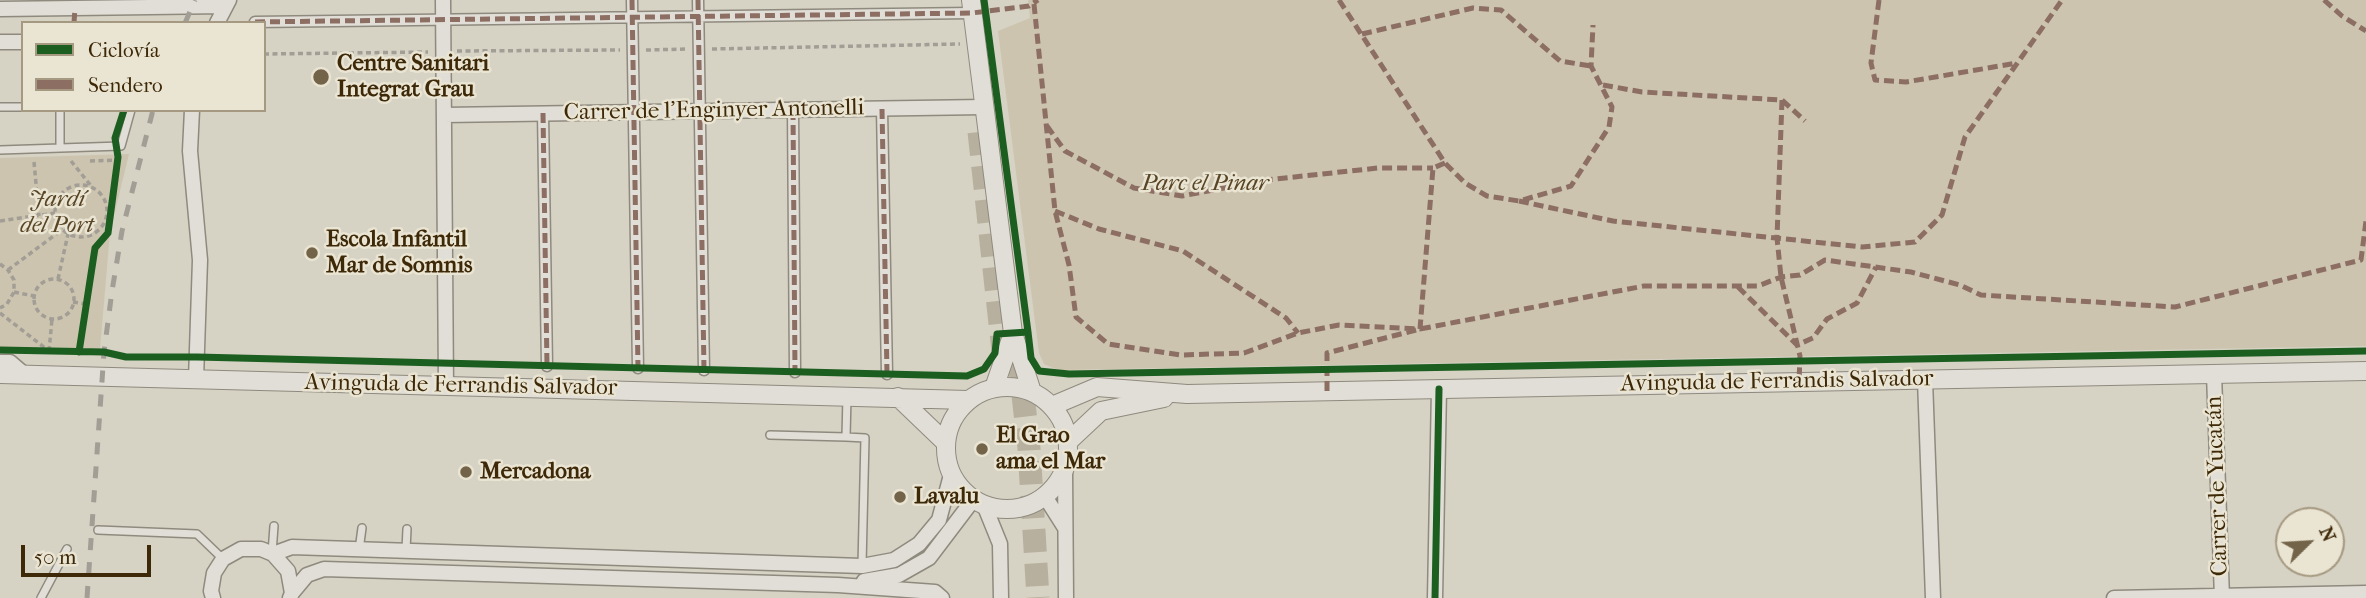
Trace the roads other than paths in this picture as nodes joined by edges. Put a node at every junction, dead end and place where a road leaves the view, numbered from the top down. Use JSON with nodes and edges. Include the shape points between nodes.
{"nodes":[{"id":1,"x":443,"y":0,"type":"edge"},
{"id":2,"x":632,"y":0,"type":"edge"},
{"id":3,"x":698,"y":0,"type":"edge"},
{"id":4,"x":155,"y":3,"type":"edge"},
{"id":5,"x":227,"y":3,"type":"edge"},
{"id":6,"x":75,"y":4,"type":"edge"},
{"id":7,"x":133,"y":7,"type":"junction"},
{"id":8,"x":971,"y":7,"type":"edge"},
{"id":9,"x":0,"y":9,"type":"edge"},
{"id":10,"x":698,"y":16,"type":"junction"},
{"id":11,"x":632,"y":17,"type":"junction"},
{"id":12,"x":443,"y":19,"type":"junction"},
{"id":13,"x":131,"y":21,"type":"edge"},
{"id":14,"x":218,"y":21,"type":"edge"},
{"id":15,"x":266,"y":22,"type":"edge"},
{"id":16,"x":0,"y":42,"type":"edge"},
{"id":17,"x":21,"y":42,"type":"edge"},
{"id":18,"x":0,"y":107,"type":"edge"},
{"id":19,"x":21,"y":107,"type":"edge"},
{"id":20,"x":984,"y":107,"type":"junction"},
{"id":21,"x":882,"y":109,"type":"junction"},
{"id":22,"x":793,"y":110,"type":"junction"},
{"id":23,"x":700,"y":111,"type":"junction"},
{"id":24,"x":60,"y":112,"type":"edge"},
{"id":25,"x":130,"y":112,"type":"edge"},
{"id":26,"x":192,"y":112,"type":"edge"},
{"id":27,"x":634,"y":112,"type":"junction"},
{"id":28,"x":543,"y":113,"type":"junction"},
{"id":29,"x":444,"y":115,"type":"junction"},
{"id":30,"x":60,"y":148,"type":"junction"},
{"id":31,"x":0,"y":150,"type":"edge"},
{"id":32,"x":1013,"y":333,"type":"junction"},
{"id":33,"x":0,"y":362,"type":"edge"},
{"id":34,"x":547,"y":366,"type":"dead end"},
{"id":35,"x":638,"y":368,"type":"dead end"},
{"id":36,"x":704,"y":369,"type":"dead end"},
{"id":37,"x":2366,"y":371,"type":"edge"},
{"id":38,"x":795,"y":372,"type":"dead end"},
{"id":39,"x":0,"y":374,"type":"edge"},
{"id":40,"x":24,"y":374,"type":"junction"},
{"id":41,"x":887,"y":374,"type":"dead end"},
{"id":42,"x":2214,"y":374,"type":"junction"},
{"id":43,"x":196,"y":379,"type":"junction"},
{"id":44,"x":1925,"y":380,"type":"junction"},
{"id":45,"x":446,"y":386,"type":"junction"},
{"id":46,"x":994,"y":388,"type":"junction"},
{"id":47,"x":1438,"y":389,"type":"junction"},
{"id":48,"x":1032,"y":391,"type":"junction"},
{"id":49,"x":1187,"y":394,"type":"junction"},
{"id":50,"x":847,"y":396,"type":"junction"},
{"id":51,"x":898,"y":397,"type":"junction"},
{"id":52,"x":968,"y":400,"type":"junction"},
{"id":53,"x":1052,"y":406,"type":"junction"},
{"id":54,"x":769,"y":435,"type":"dead end"},
{"id":55,"x":846,"y":437,"type":"junction"},
{"id":56,"x":1069,"y":441,"type":"junction"},
{"id":57,"x":946,"y":443,"type":"junction"},
{"id":58,"x":1065,"y":471,"type":"junction"},
{"id":59,"x":951,"y":475,"type":"junction"},
{"id":60,"x":1046,"y":498,"type":"junction"},
{"id":61,"x":979,"y":503,"type":"junction"},
{"id":62,"x":362,"y":527,"type":"dead end"},
{"id":63,"x":407,"y":529,"type":"dead end"},
{"id":64,"x":1066,"y":529,"type":"junction"},
{"id":65,"x":98,"y":530,"type":"dead end"},
{"id":66,"x":67,"y":549,"type":"dead end"},
{"id":67,"x":359,"y":550,"type":"junction"},
{"id":68,"x":406,"y":551,"type":"junction"},
{"id":69,"x":268,"y":552,"type":"junction"},
{"id":70,"x":223,"y":559,"type":"junction"},
{"id":71,"x":862,"y":566,"type":"junction"},
{"id":72,"x":834,"y":589,"type":"edge"},
{"id":73,"x":2366,"y":593,"type":"edge"},
{"id":74,"x":291,"y":596,"type":"edge"},
{"id":75,"x":2222,"y":597,"type":"edge"},
{"id":76,"x":41,"y":598,"type":"edge"},
{"id":77,"x":213,"y":598,"type":"edge"},
{"id":78,"x":942,"y":598,"type":"edge"},
{"id":79,"x":1001,"y":598,"type":"edge"},
{"id":80,"x":1066,"y":598,"type":"edge"},
{"id":81,"x":1435,"y":598,"type":"edge"},
{"id":82,"x":1933,"y":598,"type":"edge"},
{"id":83,"x":2114,"y":598,"type":"edge"}],
"edges":[{"from":1,"to":12,"type":"street"},
{"from":2,"to":11,"type":"street"},
{"from":3,"to":10,"type":"street"},
{"from":4,"to":5,"type":"street"},
{"from":4,"to":7,"type":"street"},
{"from":5,"to":14,"type":"street"},
{"from":6,"to":7,"type":"street"},
{"from":6,"to":9,"type":"street"},
{"from":7,"to":13,"type":"street"},
{"from":8,"to":10,"type":"street"},
{"from":8,"to":20,"type":"street"},
{"from":10,"to":11,"type":"street"},
{"from":10,"to":23,"type":"street"},
{"from":11,"to":12,"type":"street"},
{"from":11,"to":27,"type":"street"},
{"from":12,"to":15,"type":"street"},
{"from":12,"to":29,"type":"street"},
{"from":16,"to":17,"type":"street"},
{"from":18,"to":19,"type":"lane"},
{"from":20,"to":21,"type":"street","name":"Carrer de l'Enginyer Antonelli"},
{"from":20,"to":32,"type":"street"},
{"from":21,"to":22,"type":"street","name":"Carrer de l'Enginyer Antonelli"},
{"from":21,"to":41,"type":"street"},
{"from":22,"to":23,"type":"street","name":"Carrer de l'Enginyer Antonelli"},
{"from":22,"to":38,"type":"street"},
{"from":23,"to":27,"type":"street","name":"Carrer de l'Enginyer Antonelli"},
{"from":23,"to":36,"type":"street"},
{"from":24,"to":30,"type":"lane"},
{"from":25,"to":30,"type":"lane","via":[[121,146]]},
{"from":26,"to":43,"type":"street","via":[[190,151],[200,260]]},
{"from":27,"to":28,"type":"street","name":"Carrer de l'Enginyer Antonelli"},
{"from":27,"to":35,"type":"street"},
{"from":28,"to":29,"type":"street","name":"Carrer de l'Enginyer Antonelli"},
{"from":28,"to":34,"type":"street"},
{"from":29,"to":45,"type":"street"},
{"from":30,"to":31,"type":"lane"},
{"from":32,"to":46,"type":"street"},
{"from":32,"to":48,"type":"street"},
{"from":33,"to":40,"type":"street","name":"Avinguda de Ferrandis Salvador","via":[[10,362]]},
{"from":37,"to":42,"type":"street","name":"Avinguda de Ferrandis Salvador"},
{"from":39,"to":40,"type":"street","name":"Avinguda de Ferrandis Salvador"},
{"from":40,"to":43,"type":"street","name":"Avinguda de Ferrandis Salvador"},
{"from":42,"to":44,"type":"street","name":"Avinguda de Ferrandis Salvador"},
{"from":42,"to":75,"type":"street","name":"Carrer de Yucatán"},
{"from":43,"to":45,"type":"street","name":"Avinguda de Ferrandis Salvador"},
{"from":44,"to":47,"type":"street","name":"Avinguda de Ferrandis Salvador"},
{"from":44,"to":82,"type":"street"},
{"from":45,"to":50,"type":"street","name":"Avinguda de Ferrandis Salvador"},
{"from":46,"to":48,"type":"street","via":[[1014,386]]},
{"from":46,"to":52,"type":"street"},
{"from":47,"to":49,"type":"street","name":"Avinguda de Ferrandis Salvador"},
{"from":47,"to":81,"type":"street"},
{"from":48,"to":53,"type":"street"},
{"from":49,"to":53,"type":"street","name":"Avinguda de Ferrandis Salvador","via":[[1097,387]]},
{"from":49,"to":56,"type":"street","name":"Avinguda de Ferrandis Salvador","via":[[1101,411]]},
{"from":50,"to":51,"type":"street","name":"Avinguda de Ferrandis Salvador"},
{"from":50,"to":55,"type":"lane"},
{"from":51,"to":52,"type":"street","name":"Avinguda de Ferrandis Salvador"},
{"from":51,"to":57,"type":"street"},
{"from":52,"to":57,"type":"street","via":[[953,419]]},
{"from":53,"to":56,"type":"street","via":[[1064,422]]},
{"from":54,"to":55,"type":"lane"},
{"from":55,"to":71,"type":"lane","via":[[865,438]]},
{"from":56,"to":58,"type":"street"},
{"from":57,"to":59,"type":"street"},
{"from":58,"to":60,"type":"street"},
{"from":58,"to":64,"type":"street"},
{"from":59,"to":61,"type":"street","via":[[960,489]]},
{"from":59,"to":71,"type":"street","via":[[939,520],[919,544],[894,560]]},
{"from":60,"to":61,"type":"street","via":[[1017,510]]},
{"from":60,"to":64,"type":"street"},
{"from":61,"to":72,"type":"street","via":[[929,558],[900,575]]},
{"from":61,"to":79,"type":"street","via":[[1000,544]]},
{"from":62,"to":67,"type":"lane"},
{"from":63,"to":68,"type":"lane"},
{"from":64,"to":80,"type":"street"},
{"from":65,"to":70,"type":"lane","via":[[197,534]]},
{"from":66,"to":76,"type":"lane"},
{"from":67,"to":68,"type":"street"},
{"from":67,"to":69,"type":"street","via":[[292,547]]},
{"from":68,"to":71,"type":"street"},
{"from":69,"to":70,"type":"street","via":[[241,549]]},
{"from":69,"to":74,"type":"street","via":[[288,571]]},
{"from":70,"to":77,"type":"street","via":[[214,573]]},
{"from":72,"to":74,"type":"street","via":[[324,569],[307,575]]},
{"from":72,"to":78,"type":"street","via":[[935,592]]},
{"from":73,"to":75,"type":"street"},
{"from":75,"to":83,"type":"street"}]}
